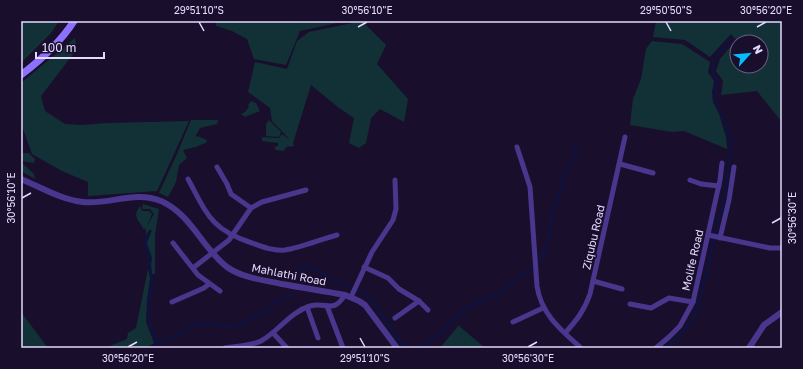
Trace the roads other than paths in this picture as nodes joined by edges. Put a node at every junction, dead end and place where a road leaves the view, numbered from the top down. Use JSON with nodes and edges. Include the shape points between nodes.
{"nodes":[{"id":1,"x":74,"y":21,"type":"edge"},
{"id":2,"x":21,"y":74,"type":"edge"},
{"id":3,"x":625,"y":138,"type":"dead end"},
{"id":4,"x":518,"y":147,"type":"dead end"},
{"id":5,"x":722,"y":163,"type":"dead end"},
{"id":6,"x":620,"y":164,"type":"junction"},
{"id":7,"x":217,"y":167,"type":"dead end"},
{"id":8,"x":734,"y":167,"type":"dead end"},
{"id":9,"x":653,"y":173,"type":"dead end"},
{"id":10,"x":21,"y":179,"type":"edge"},
{"id":11,"x":188,"y":179,"type":"dead end"},
{"id":12,"x":395,"y":180,"type":"dead end"},
{"id":13,"x":690,"y":180,"type":"dead end"},
{"id":14,"x":719,"y":186,"type":"junction"},
{"id":15,"x":306,"y":190,"type":"dead end"},
{"id":16,"x":251,"y":208,"type":"junction"},
{"id":17,"x":337,"y":235,"type":"dead end"},
{"id":18,"x":709,"y":235,"type":"junction"},
{"id":19,"x":232,"y":236,"type":"junction"},
{"id":20,"x":719,"y":238,"type":"junction"},
{"id":21,"x":173,"y":243,"type":"dead end"},
{"id":22,"x":782,"y":248,"type":"edge"},
{"id":23,"x":213,"y":252,"type":"junction"},
{"id":24,"x":364,"y":267,"type":"junction"},
{"id":25,"x":193,"y":268,"type":"junction"},
{"id":26,"x":593,"y":281,"type":"junction"},
{"id":27,"x":209,"y":284,"type":"junction"},
{"id":28,"x":622,"y":289,"type":"dead end"},
{"id":29,"x":220,"y":291,"type":"dead end"},
{"id":30,"x":348,"y":296,"type":"junction"},
{"id":31,"x":419,"y":301,"type":"junction"},
{"id":32,"x":172,"y":302,"type":"dead end"},
{"id":33,"x":693,"y":302,"type":"junction"},
{"id":34,"x":630,"y":304,"type":"dead end"},
{"id":35,"x":326,"y":306,"type":"junction"},
{"id":36,"x":307,"y":307,"type":"junction"},
{"id":37,"x":543,"y":308,"type":"junction"},
{"id":38,"x":428,"y":310,"type":"dead end"},
{"id":39,"x":782,"y":312,"type":"edge"},
{"id":40,"x":395,"y":318,"type":"dead end"},
{"id":41,"x":513,"y":322,"type":"dead end"},
{"id":42,"x":273,"y":333,"type":"junction"},
{"id":43,"x":565,"y":333,"type":"junction"},
{"id":44,"x":318,"y":338,"type":"dead end"},
{"id":45,"x":225,"y":348,"type":"edge"},
{"id":46,"x":287,"y":348,"type":"edge"},
{"id":47,"x":343,"y":348,"type":"edge"},
{"id":48,"x":397,"y":348,"type":"edge"},
{"id":49,"x":581,"y":348,"type":"edge"},
{"id":50,"x":656,"y":348,"type":"edge"},
{"id":51,"x":749,"y":348,"type":"edge"}],
"edges":[{"from":1,"to":2,"type":"main road","via":[[58,43]]},
{"from":3,"to":6,"type":"street","name":"Ziqubu Road"},
{"from":4,"to":37,"type":"street","via":[[530,187],[537,286]]},
{"from":5,"to":14,"type":"street","name":"Molife Road"},
{"from":6,"to":9,"type":"street"},
{"from":6,"to":26,"type":"street","name":"Ziqubu Road"},
{"from":7,"to":16,"type":"street","via":[[231,194]]},
{"from":8,"to":20,"type":"street","via":[[730,200]]},
{"from":10,"to":23,"type":"street","name":"Mahlathi Road","via":[[55,194],[83,202],[128,197],[145,197],[161,201],[185,218]]},
{"from":11,"to":19,"type":"street","via":[[209,217]]},
{"from":12,"to":24,"type":"street","via":[[396,209],[393,220]]},
{"from":13,"to":14,"type":"street"},
{"from":14,"to":18,"type":"street","name":"Molife Road"},
{"from":15,"to":16,"type":"street","via":[[262,202]]},
{"from":16,"to":19,"type":"street"},
{"from":17,"to":19,"type":"street","via":[[277,250]]},
{"from":18,"to":20,"type":"street"},
{"from":18,"to":33,"type":"street","name":"Molife Road"},
{"from":19,"to":23,"type":"street"},
{"from":20,"to":22,"type":"street"},
{"from":21,"to":25,"type":"street"},
{"from":23,"to":25,"type":"street"},
{"from":23,"to":30,"type":"street","name":"Mahlathi Road","via":[[229,268],[250,277]]},
{"from":24,"to":30,"type":"street"},
{"from":24,"to":31,"type":"street","via":[[383,275]]},
{"from":25,"to":27,"type":"street"},
{"from":26,"to":28,"type":"street"},
{"from":26,"to":43,"type":"street","name":"Ziqubu Road","via":[[583,312]]},
{"from":27,"to":29,"type":"street"},
{"from":27,"to":32,"type":"street"},
{"from":30,"to":35,"type":"street","via":[[336,305]]},
{"from":30,"to":48,"type":"street","name":"Mahlathi Road","via":[[359,300],[368,309]]},
{"from":31,"to":38,"type":"street"},
{"from":31,"to":40,"type":"street"},
{"from":33,"to":34,"type":"street","via":[[669,298],[651,308]]},
{"from":33,"to":50,"type":"street","name":"Molife Road","via":[[680,326]]},
{"from":35,"to":36,"type":"street","via":[[315,304]]},
{"from":35,"to":47,"type":"street"},
{"from":36,"to":42,"type":"street","via":[[294,313]]},
{"from":36,"to":44,"type":"street"},
{"from":37,"to":41,"type":"street"},
{"from":37,"to":43,"type":"street","via":[[550,319]]},
{"from":39,"to":51,"type":"street","via":[[764,325]]},
{"from":42,"to":45,"type":"street","via":[[258,342]]},
{"from":42,"to":46,"type":"street"},
{"from":43,"to":49,"type":"street"}]}
